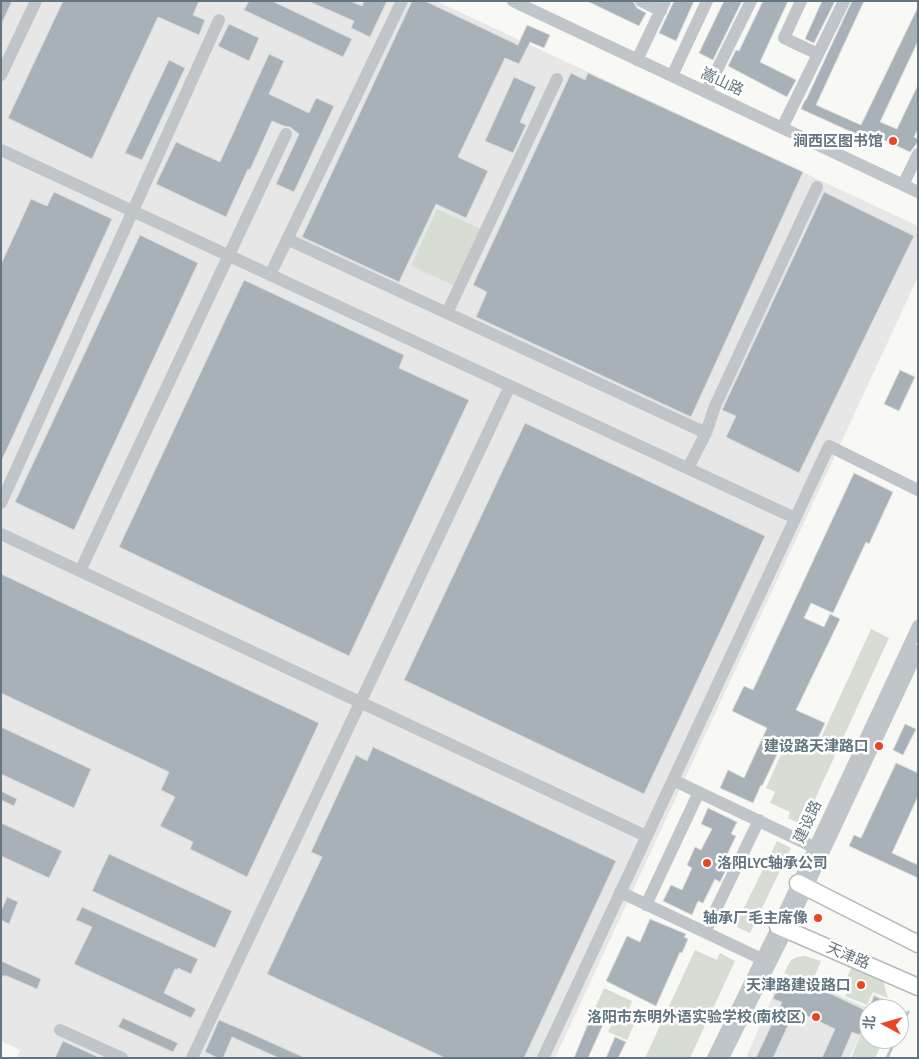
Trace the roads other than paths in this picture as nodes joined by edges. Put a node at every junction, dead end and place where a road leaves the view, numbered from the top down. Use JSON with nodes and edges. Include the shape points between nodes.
{"nodes":[{"id":1,"x":36,"y":1,"type":"edge"},
{"id":2,"x":402,"y":1,"type":"edge"},
{"id":3,"x":513,"y":1,"type":"edge"},
{"id":4,"x":527,"y":1,"type":"edge"},
{"id":5,"x":641,"y":1,"type":"edge"},
{"id":6,"x":707,"y":1,"type":"edge"},
{"id":7,"x":751,"y":1,"type":"edge"},
{"id":8,"x":801,"y":1,"type":"edge"},
{"id":9,"x":844,"y":1,"type":"edge"},
{"id":10,"x":663,"y":6,"type":"edge"},
{"id":11,"x":219,"y":20,"type":"dead end"},
{"id":12,"x":818,"y":54,"type":"junction"},
{"id":13,"x":639,"y":57,"type":"junction"},
{"id":14,"x":674,"y":74,"type":"junction"},
{"id":15,"x":1,"y":75,"type":"edge"},
{"id":16,"x":557,"y":79,"type":"dead end"},
{"id":17,"x":708,"y":90,"type":"junction"},
{"id":18,"x":784,"y":125,"type":"junction"},
{"id":19,"x":286,"y":134,"type":"dead end"},
{"id":20,"x":1,"y":150,"type":"edge"},
{"id":21,"x":918,"y":154,"type":"edge"},
{"id":22,"x":904,"y":182,"type":"junction"},
{"id":23,"x":918,"y":185,"type":"edge"},
{"id":24,"x":817,"y":187,"type":"dead end"},
{"id":25,"x":918,"y":192,"type":"edge"},
{"id":26,"x":133,"y":211,"type":"junction"},
{"id":27,"x":287,"y":239,"type":"junction"},
{"id":28,"x":228,"y":256,"type":"junction"},
{"id":29,"x":270,"y":275,"type":"junction"},
{"id":30,"x":447,"y":314,"type":"junction"},
{"id":31,"x":510,"y":386,"type":"junction"},
{"id":32,"x":706,"y":433,"type":"junction"},
{"id":33,"x":688,"y":468,"type":"junction"},
{"id":34,"x":918,"y":490,"type":"edge"},
{"id":35,"x":1,"y":503,"type":"edge"},
{"id":36,"x":795,"y":518,"type":"junction"},
{"id":37,"x":1,"y":534,"type":"edge"},
{"id":38,"x":80,"y":571,"type":"junction"},
{"id":39,"x":918,"y":626,"type":"edge"},
{"id":40,"x":918,"y":651,"type":"edge"},
{"id":41,"x":360,"y":702,"type":"junction"},
{"id":42,"x":673,"y":780,"type":"junction"},
{"id":43,"x":699,"y":792,"type":"junction"},
{"id":44,"x":759,"y":820,"type":"junction"},
{"id":45,"x":646,"y":836,"type":"junction"},
{"id":46,"x":819,"y":849,"type":"junction"},
{"id":47,"x":802,"y":885,"type":"junction"},
{"id":48,"x":620,"y":892,"type":"junction"},
{"id":49,"x":646,"y":904,"type":"junction"},
{"id":50,"x":783,"y":928,"type":"junction"},
{"id":51,"x":705,"y":932,"type":"junction"},
{"id":52,"x":918,"y":944,"type":"edge"},
{"id":53,"x":766,"y":961,"type":"junction"},
{"id":54,"x":918,"y":987,"type":"edge"},
{"id":55,"x":60,"y":1030,"type":"dead end"},
{"id":56,"x":122,"y":1058,"type":"edge"},
{"id":57,"x":192,"y":1058,"type":"edge"},
{"id":58,"x":543,"y":1058,"type":"edge"},
{"id":59,"x":713,"y":1058,"type":"edge"},
{"id":60,"x":724,"y":1058,"type":"edge"}],
"edges":[{"from":1,"to":15,"type":"street"},
{"from":2,"to":27,"type":"street"},
{"from":3,"to":13,"type":"street","name":"嵩山路"},
{"from":4,"to":13,"type":"street","name":"嵩山路"},
{"from":5,"to":10,"type":"street"},
{"from":6,"to":14,"type":"street"},
{"from":7,"to":17,"type":"street"},
{"from":8,"to":12,"type":"street","via":[[784,38]]},
{"from":9,"to":12,"type":"street"},
{"from":10,"to":13,"type":"street"},
{"from":11,"to":26,"type":"street"},
{"from":12,"to":18,"type":"street"},
{"from":13,"to":14,"type":"street","name":"嵩山路"},
{"from":14,"to":17,"type":"street","name":"嵩山路"},
{"from":16,"to":30,"type":"street"},
{"from":17,"to":18,"type":"street","name":"嵩山路"},
{"from":18,"to":22,"type":"street","name":"嵩山路"},
{"from":19,"to":28,"type":"street"},
{"from":20,"to":26,"type":"street"},
{"from":21,"to":22,"type":"street"},
{"from":22,"to":23,"type":"street","name":"嵩山路"},
{"from":22,"to":25,"type":"street","name":"嵩山路"},
{"from":24,"to":32,"type":"street","via":[[714,406]]},
{"from":26,"to":28,"type":"street"},
{"from":26,"to":35,"type":"street"},
{"from":27,"to":29,"type":"street"},
{"from":27,"to":30,"type":"street"},
{"from":28,"to":29,"type":"street"},
{"from":28,"to":38,"type":"street"},
{"from":29,"to":31,"type":"street"},
{"from":30,"to":32,"type":"street"},
{"from":31,"to":33,"type":"street"},
{"from":31,"to":41,"type":"street"},
{"from":32,"to":33,"type":"street"},
{"from":33,"to":36,"type":"street"},
{"from":34,"to":36,"type":"street","via":[[829,446]]},
{"from":36,"to":42,"type":"street"},
{"from":37,"to":38,"type":"street"},
{"from":38,"to":41,"type":"street"},
{"from":39,"to":46,"type":"street","name":"建设路"},
{"from":40,"to":46,"type":"street","name":"建设路"},
{"from":41,"to":45,"type":"street"},
{"from":41,"to":57,"type":"street"},
{"from":42,"to":43,"type":"street"},
{"from":42,"to":45,"type":"street"},
{"from":43,"to":44,"type":"street"},
{"from":43,"to":49,"type":"street"},
{"from":44,"to":46,"type":"street"},
{"from":44,"to":51,"type":"street"},
{"from":45,"to":48,"type":"street"},
{"from":46,"to":47,"type":"street","name":"建设路"},
{"from":47,"to":50,"type":"street","name":"建设路"},
{"from":47,"to":52,"type":"main road"},
{"from":48,"to":49,"type":"street"},
{"from":48,"to":58,"type":"street"},
{"from":49,"to":51,"type":"street"},
{"from":50,"to":53,"type":"street","name":"建设路"},
{"from":50,"to":54,"type":"main road","name":"天津路"},
{"from":51,"to":53,"type":"street"},
{"from":53,"to":59,"type":"street","name":"建设路"},
{"from":53,"to":60,"type":"street","name":"建设路"},
{"from":55,"to":56,"type":"street"}]}
